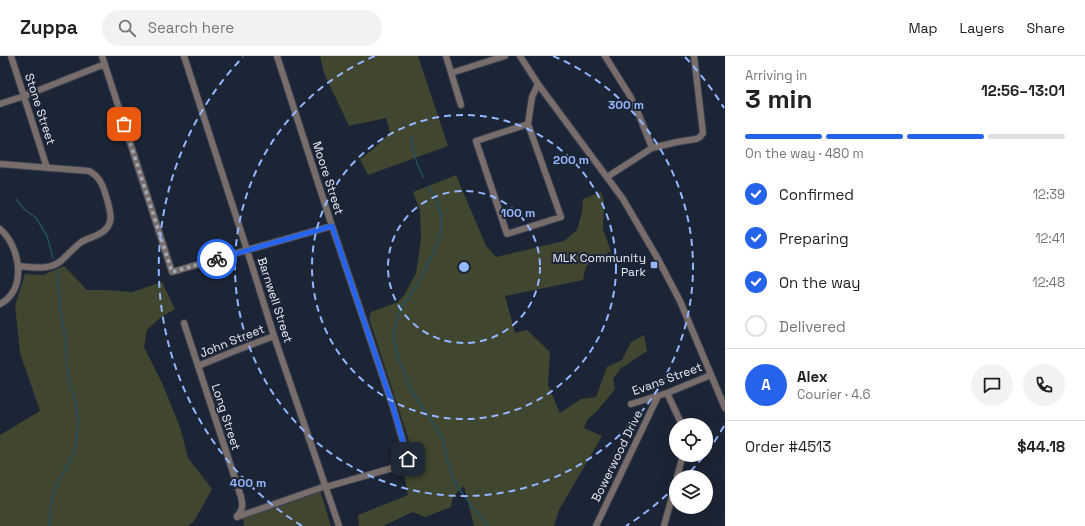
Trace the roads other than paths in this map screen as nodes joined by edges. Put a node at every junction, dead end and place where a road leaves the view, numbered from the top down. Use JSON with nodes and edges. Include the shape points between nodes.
{"nodes":[{"id":1,"x":11,"y":56,"type":"edge"},
{"id":2,"x":102,"y":56,"type":"edge"},
{"id":3,"x":184,"y":56,"type":"edge"},
{"id":4,"x":277,"y":56,"type":"edge"},
{"id":5,"x":446,"y":56,"type":"edge"},
{"id":6,"x":505,"y":56,"type":"edge"},
{"id":7,"x":520,"y":56,"type":"edge"},
{"id":8,"x":605,"y":56,"type":"edge"},
{"id":9,"x":694,"y":56,"type":"edge"},
{"id":10,"x":105,"y":64,"type":"junction"},
{"id":11,"x":451,"y":73,"type":"junction"},
{"id":12,"x":538,"y":84,"type":"junction"},
{"id":13,"x":24,"y":96,"type":"junction"},
{"id":14,"x":0,"y":104,"type":"edge"},
{"id":15,"x":461,"y":105,"type":"dead end"},
{"id":16,"x":528,"y":124,"type":"junction"},
{"id":17,"x":652,"y":148,"type":"junction"},
{"id":18,"x":0,"y":164,"type":"edge"},
{"id":19,"x":47,"y":168,"type":"junction"},
{"id":20,"x":607,"y":177,"type":"junction"},
{"id":21,"x":332,"y":226,"type":"junction"},
{"id":22,"x":0,"y":229,"type":"edge"},
{"id":23,"x":247,"y":250,"type":"junction"},
{"id":24,"x":18,"y":266,"type":"junction"},
{"id":25,"x":0,"y":304,"type":"edge"},
{"id":26,"x":184,"y":323,"type":"dead end"},
{"id":27,"x":274,"y":336,"type":"junction"},
{"id":28,"x":198,"y":366,"type":"junction"},
{"id":29,"x":711,"y":375,"type":"junction"},
{"id":30,"x":667,"y":393,"type":"junction"},
{"id":31,"x":658,"y":396,"type":"junction"},
{"id":32,"x":631,"y":404,"type":"dead end"},
{"id":33,"x":725,"y":408,"type":"edge"},
{"id":34,"x":679,"y":418,"type":"edge"},
{"id":35,"x":326,"y":487,"type":"junction"},
{"id":36,"x":669,"y":508,"type":"edge"},
{"id":37,"x":339,"y":526,"type":"edge"},
{"id":38,"x":596,"y":526,"type":"edge"},
{"id":39,"x":664,"y":526,"type":"edge"}],
"edges":[{"from":1,"to":13,"type":"street","name":"Stone Street"},
{"from":2,"to":10,"type":"street"},
{"from":3,"to":23,"type":"street","name":"Barnwell Street"},
{"from":4,"to":21,"type":"street","name":"Moore Street"},
{"from":5,"to":11,"type":"street"},
{"from":6,"to":11,"type":"street"},
{"from":7,"to":12,"type":"street"},
{"from":8,"to":17,"type":"street","via":[[630,96]]},
{"from":9,"to":17,"type":"street","via":[[703,133],[696,139]]},
{"from":10,"to":13,"type":"street"},
{"from":10,"to":23,"type":"street","via":[[172,272]]},
{"from":11,"to":15,"type":"street"},
{"from":12,"to":16,"type":"street","via":[[532,96]]},
{"from":12,"to":20,"type":"street"},
{"from":13,"to":14,"type":"street"},
{"from":13,"to":19,"type":"street","name":"Stone Street"},
{"from":16,"to":16,"type":"street","via":[[476,141],[507,234],[560,217]]},
{"from":17,"to":20,"type":"street"},
{"from":18,"to":19,"type":"street"},
{"from":19,"to":24,"type":"street","via":[[84,170],[96,176],[108,203],[110,221],[103,232],[82,241],[56,264],[49,267]]},
{"from":20,"to":29,"type":"street","via":[[658,259],[680,301]]},
{"from":21,"to":23,"type":"street"},
{"from":21,"to":35,"type":"street","name":"Moore Street","via":[[408,459],[404,464]]},
{"from":22,"to":24,"type":"street","via":[[12,244]]},
{"from":23,"to":27,"type":"street","name":"Barnwell Street"},
{"from":24,"to":25,"type":"street","via":[[14,290],[9,298]]},
{"from":26,"to":28,"type":"street","name":"Long Street"},
{"from":27,"to":28,"type":"street","name":"John Street"},
{"from":27,"to":35,"type":"street","name":"Barnwell Street"},
{"from":28,"to":35,"type":"street","name":"Long Street","via":[[243,503],[237,517]]},
{"from":29,"to":30,"type":"street","name":"Evans Street"},
{"from":29,"to":33,"type":"street"},
{"from":30,"to":31,"type":"street","name":"Evans Street"},
{"from":30,"to":34,"type":"street"},
{"from":31,"to":32,"type":"street","name":"Evans Street"},
{"from":31,"to":38,"type":"street","name":"Bowerwood Drive"},
{"from":35,"to":37,"type":"street","name":"Barnwell Street"},
{"from":36,"to":39,"type":"street"}]}
